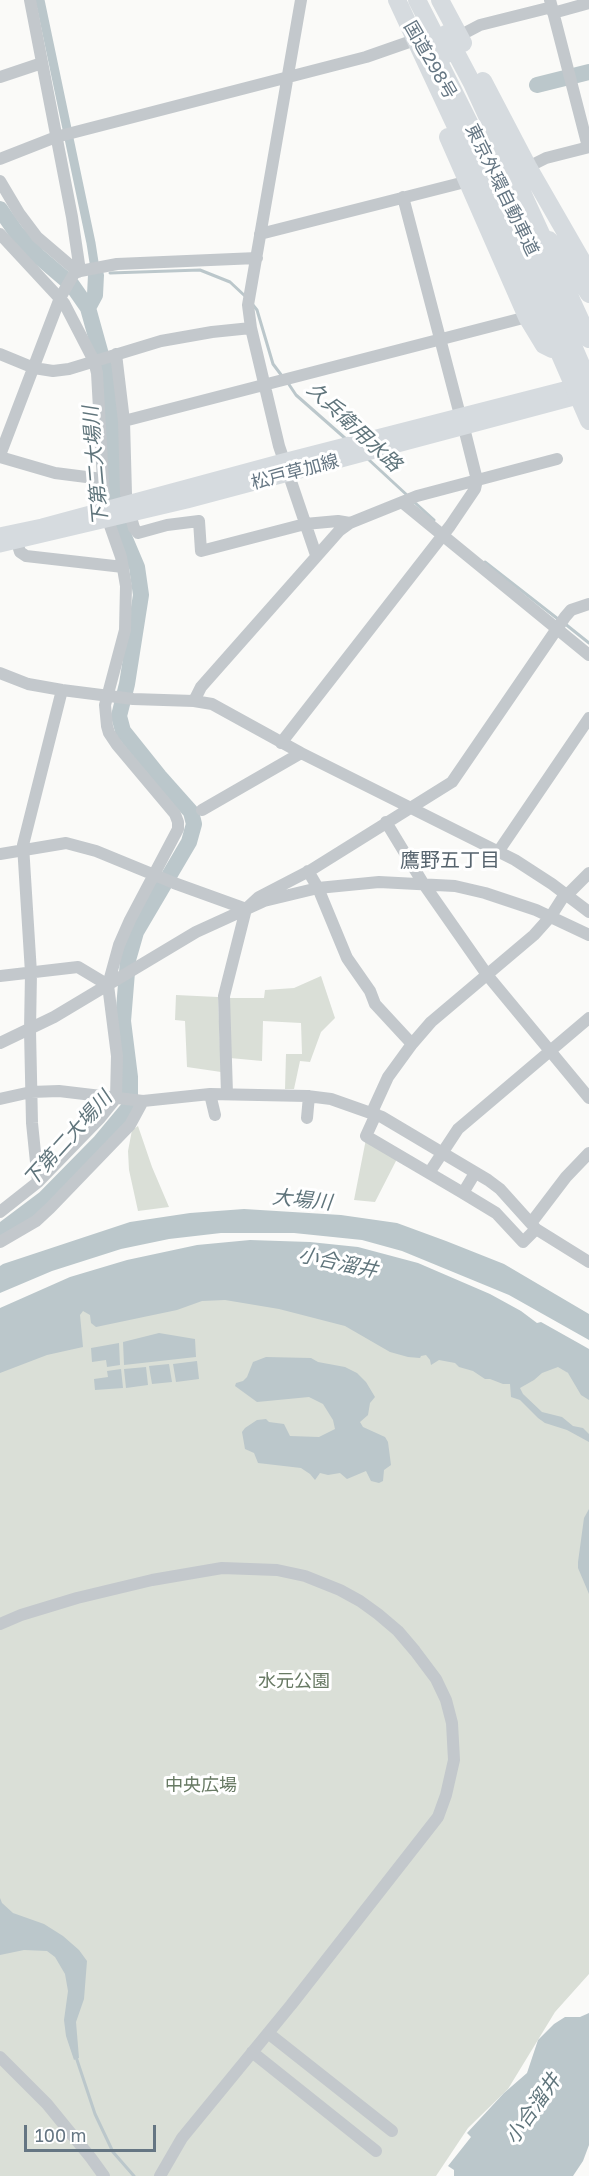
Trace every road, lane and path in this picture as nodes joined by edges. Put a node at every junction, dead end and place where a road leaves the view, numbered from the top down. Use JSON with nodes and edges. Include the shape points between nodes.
{"nodes":[{"id":1,"x":30,"y":0,"type":"edge"},
{"id":2,"x":301,"y":0,"type":"edge"},
{"id":3,"x":388,"y":0,"type":"edge"},
{"id":4,"x":396,"y":0,"type":"edge"},
{"id":5,"x":407,"y":0,"type":"edge"},
{"id":6,"x":417,"y":0,"type":"edge"},
{"id":7,"x":428,"y":0,"type":"edge"},
{"id":8,"x":440,"y":0,"type":"edge"},
{"id":9,"x":589,"y":3,"type":"edge"},
{"id":10,"x":552,"y":7,"type":"edge"},
{"id":11,"x":459,"y":36,"type":"junction"},
{"id":12,"x":409,"y":42,"type":"junction"},
{"id":13,"x":42,"y":63,"type":"junction"},
{"id":14,"x":287,"y":76,"type":"junction"},
{"id":15,"x":0,"y":77,"type":"edge"},
{"id":16,"x":459,"y":84,"type":"junction"},
{"id":17,"x":57,"y":137,"type":"junction"},
{"id":18,"x":589,"y":147,"type":"edge"},
{"id":19,"x":0,"y":159,"type":"edge"},
{"id":20,"x":528,"y":168,"type":"junction"},
{"id":21,"x":0,"y":181,"type":"edge"},
{"id":22,"x":465,"y":182,"type":"junction"},
{"id":23,"x":403,"y":197,"type":"junction"},
{"id":24,"x":534,"y":222,"type":"junction"},
{"id":25,"x":0,"y":234,"type":"edge"},
{"id":26,"x":260,"y":234,"type":"junction"},
{"id":27,"x":256,"y":258,"type":"junction"},
{"id":28,"x":80,"y":272,"type":"junction"},
{"id":29,"x":589,"y":273,"type":"edge"},
{"id":30,"x":589,"y":294,"type":"edge"},
{"id":31,"x":60,"y":298,"type":"junction"},
{"id":32,"x":589,"y":314,"type":"edge"},
{"id":33,"x":527,"y":317,"type":"junction"},
{"id":34,"x":250,"y":328,"type":"junction"},
{"id":35,"x":441,"y":339,"type":"junction"},
{"id":36,"x":589,"y":339,"type":"edge"},
{"id":37,"x":560,"y":349,"type":"junction"},
{"id":38,"x":0,"y":354,"type":"edge"},
{"id":39,"x":116,"y":354,"type":"junction"},
{"id":40,"x":589,"y":360,"type":"edge"},
{"id":41,"x":94,"y":361,"type":"junction"},
{"id":42,"x":34,"y":368,"type":"junction"},
{"id":43,"x":589,"y":384,"type":"edge"},
{"id":44,"x":264,"y":385,"type":"junction"},
{"id":45,"x":577,"y":393,"type":"edge"},
{"id":46,"x":124,"y":421,"type":"junction"},
{"id":47,"x":462,"y":421,"type":"junction"},
{"id":48,"x":589,"y":421,"type":"edge"},
{"id":49,"x":589,"y":439,"type":"edge"},
{"id":50,"x":0,"y":456,"type":"edge"},
{"id":51,"x":557,"y":459,"type":"dead end"},
{"id":52,"x":286,"y":467,"type":"junction"},
{"id":53,"x":102,"y":479,"type":"junction"},
{"id":54,"x":477,"y":480,"type":"junction"},
{"id":55,"x":408,"y":500,"type":"junction"},
{"id":56,"x":129,"y":508,"type":"junction"},
{"id":57,"x":107,"y":514,"type":"junction"},
{"id":58,"x":350,"y":523,"type":"junction"},
{"id":59,"x":305,"y":524,"type":"junction"},
{"id":60,"x":446,"y":531,"type":"junction"},
{"id":61,"x":0,"y":535,"type":"edge"},
{"id":62,"x":18,"y":542,"type":"junction"},
{"id":63,"x":0,"y":545,"type":"edge"},
{"id":64,"x":316,"y":555,"type":"junction"},
{"id":65,"x":123,"y":567,"type":"junction"},
{"id":66,"x":589,"y":603,"type":"edge"},
{"id":67,"x":555,"y":629,"type":"junction"},
{"id":68,"x":589,"y":655,"type":"edge"},
{"id":69,"x":1,"y":675,"type":"edge"},
{"id":70,"x":62,"y":690,"type":"junction"},
{"id":71,"x":107,"y":696,"type":"junction"},
{"id":72,"x":194,"y":701,"type":"junction"},
{"id":73,"x":589,"y":718,"type":"edge"},
{"id":74,"x":281,"y":743,"type":"junction"},
{"id":75,"x":301,"y":753,"type":"junction"},
{"id":76,"x":411,"y":808,"type":"junction"},
{"id":77,"x":202,"y":810,"type":"dead end"},
{"id":78,"x":386,"y":822,"type":"junction"},
{"id":79,"x":23,"y":850,"type":"junction"},
{"id":80,"x":498,"y":852,"type":"junction"},
{"id":81,"x":0,"y":854,"type":"edge"},
{"id":82,"x":308,"y":871,"type":"junction"},
{"id":83,"x":589,"y":873,"type":"edge"},
{"id":84,"x":156,"y":875,"type":"junction"},
{"id":85,"x":423,"y":883,"type":"junction"},
{"id":86,"x":318,"y":888,"type":"junction"},
{"id":87,"x":566,"y":894,"type":"junction"},
{"id":88,"x":246,"y":909,"type":"junction"},
{"id":89,"x":589,"y":912,"type":"edge"},
{"id":90,"x":551,"y":916,"type":"junction"},
{"id":91,"x":589,"y":935,"type":"edge"},
{"id":92,"x":31,"y":973,"type":"junction"},
{"id":93,"x":0,"y":976,"type":"edge"},
{"id":94,"x":488,"y":976,"type":"junction"},
{"id":95,"x":108,"y":985,"type":"junction"},
{"id":96,"x":589,"y":1018,"type":"edge"},
{"id":97,"x":30,"y":1030,"type":"junction"},
{"id":98,"x":0,"y":1043,"type":"edge"},
{"id":99,"x":412,"y":1044,"type":"junction"},
{"id":100,"x":550,"y":1050,"type":"junction"},
{"id":101,"x":31,"y":1092,"type":"junction"},
{"id":102,"x":210,"y":1094,"type":"junction"},
{"id":103,"x":227,"y":1094,"type":"junction"},
{"id":104,"x":309,"y":1096,"type":"junction"},
{"id":105,"x":118,"y":1098,"type":"junction"},
{"id":106,"x":589,"y":1098,"type":"edge"},
{"id":107,"x":0,"y":1099,"type":"edge"},
{"id":108,"x":141,"y":1101,"type":"junction"},
{"id":109,"x":374,"y":1113,"type":"junction"},
{"id":110,"x":214,"y":1115,"type":"dead end"},
{"id":111,"x":308,"y":1118,"type":"dead end"},
{"id":112,"x":410,"y":1134,"type":"junction"},
{"id":113,"x":441,"y":1153,"type":"junction"},
{"id":114,"x":589,"y":1153,"type":"edge"},
{"id":115,"x":398,"y":1154,"type":"junction"},
{"id":116,"x":429,"y":1173,"type":"junction"},
{"id":117,"x":475,"y":1173,"type":"junction"},
{"id":118,"x":38,"y":1182,"type":"junction"},
{"id":119,"x":463,"y":1193,"type":"junction"},
{"id":120,"x":510,"y":1200,"type":"junction"},
{"id":121,"x":1,"y":1209,"type":"edge"},
{"id":122,"x":496,"y":1213,"type":"junction"},
{"id":123,"x":534,"y":1226,"type":"junction"},
{"id":124,"x":0,"y":1242,"type":"edge"},
{"id":125,"x":589,"y":1262,"type":"edge"},
{"id":126,"x":0,"y":1624,"type":"edge"},
{"id":127,"x":268,"y":2033,"type":"junction"},
{"id":128,"x":252,"y":2052,"type":"junction"},
{"id":129,"x":0,"y":2058,"type":"edge"},
{"id":130,"x":392,"y":2131,"type":"dead end"},
{"id":131,"x":376,"y":2151,"type":"dead end"},
{"id":132,"x":104,"y":2176,"type":"edge"},
{"id":133,"x":160,"y":2176,"type":"edge"}],
"edges":[{"from":1,"to":13,"type":"street"},
{"from":2,"to":14,"type":"street"},
{"from":3,"to":12,"type":"highway"},
{"from":4,"to":37,"type":"highway","name":"国道298号","via":[[453,100],[515,233],[524,291]]},
{"from":4,"to":48,"type":"highway"},
{"from":5,"to":43,"type":"highway","name":"東京外環自動車道","via":[[527,239]]},
{"from":6,"to":16,"type":"highway","name":"東京外環自動車道"},
{"from":7,"to":24,"type":"highway","name":"国道298号","via":[[472,83]]},
{"from":8,"to":11,"type":"highway"},
{"from":9,"to":10,"type":"street"},
{"from":10,"to":11,"type":"street","via":[[480,25]]},
{"from":10,"to":18,"type":"street"},
{"from":11,"to":20,"type":"highway"},
{"from":12,"to":14,"type":"street"},
{"from":12,"to":22,"type":"highway"},
{"from":13,"to":15,"type":"street"},
{"from":13,"to":17,"type":"street"},
{"from":14,"to":17,"type":"street"},
{"from":14,"to":26,"type":"street"},
{"from":16,"to":32,"type":"highway","via":[[524,190]]},
{"from":16,"to":40,"type":"highway","name":"東京外環自動車道","via":[[534,236]]},
{"from":17,"to":19,"type":"street"},
{"from":17,"to":28,"type":"street"},
{"from":18,"to":20,"type":"street","via":[[546,158]]},
{"from":20,"to":29,"type":"highway"},
{"from":21,"to":28,"type":"street","via":[[37,237]]},
{"from":22,"to":23,"type":"street"},
{"from":22,"to":33,"type":"highway"},
{"from":23,"to":26,"type":"street"},
{"from":23,"to":35,"type":"street"},
{"from":24,"to":30,"type":"highway","name":"国道298号","via":[[572,266]]},
{"from":24,"to":36,"type":"highway","name":"国道298号"},
{"from":25,"to":31,"type":"street"},
{"from":26,"to":27,"type":"street"},
{"from":27,"to":28,"type":"street","via":[[117,264]]},
{"from":27,"to":34,"type":"street","via":[[249,299]]},
{"from":28,"to":31,"type":"street"},
{"from":31,"to":41,"type":"street"},
{"from":31,"to":42,"type":"street"},
{"from":33,"to":35,"type":"street"},
{"from":33,"to":37,"type":"highway","via":[[544,345]]},
{"from":34,"to":39,"type":"street","via":[[161,341]]},
{"from":34,"to":44,"type":"street"},
{"from":35,"to":44,"type":"street"},
{"from":35,"to":47,"type":"street"},
{"from":37,"to":45,"type":"highway"},
{"from":38,"to":42,"type":"street"},
{"from":39,"to":41,"type":"street"},
{"from":39,"to":46,"type":"street"},
{"from":41,"to":42,"type":"street","via":[[53,371]]},
{"from":41,"to":53,"type":"street"},
{"from":42,"to":50,"type":"street"},
{"from":43,"to":45,"type":"main road","name":"松戸草加線"},
{"from":44,"to":46,"type":"street"},
{"from":44,"to":52,"type":"street"},
{"from":45,"to":47,"type":"main road","name":"松戸草加線"},
{"from":45,"to":49,"type":"highway"},
{"from":46,"to":56,"type":"street"},
{"from":47,"to":52,"type":"main road","name":"松戸草加線"},
{"from":47,"to":54,"type":"street"},
{"from":50,"to":53,"type":"street","via":[[55,473]]},
{"from":51,"to":54,"type":"street"},
{"from":52,"to":56,"type":"main road","name":"松戸草加線"},
{"from":52,"to":59,"type":"street"},
{"from":53,"to":57,"type":"street"},
{"from":54,"to":55,"type":"street"},
{"from":54,"to":60,"type":"street"},
{"from":55,"to":58,"type":"street"},
{"from":55,"to":60,"type":"street"},
{"from":56,"to":57,"type":"main road","name":"松戸草加線"},
{"from":56,"to":59,"type":"street","via":[[138,533],[199,520],[201,551]]},
{"from":57,"to":61,"type":"main road","name":"松戸草加線"},
{"from":57,"to":62,"type":"main road","name":"松戸草加線"},
{"from":57,"to":65,"type":"street"},
{"from":58,"to":59,"type":"street"},
{"from":58,"to":64,"type":"street"},
{"from":59,"to":64,"type":"street"},
{"from":60,"to":67,"type":"street"},
{"from":60,"to":74,"type":"street"},
{"from":62,"to":63,"type":"main road","name":"松戸草加線"},
{"from":62,"to":65,"type":"street","via":[[20,552],[26,556]]},
{"from":64,"to":72,"type":"street","via":[[201,687]]},
{"from":65,"to":71,"type":"street","via":[[125,630]]},
{"from":66,"to":67,"type":"street","via":[[571,610]]},
{"from":67,"to":68,"type":"street"},
{"from":67,"to":76,"type":"street","via":[[452,782]]},
{"from":69,"to":70,"type":"street"},
{"from":70,"to":71,"type":"street"},
{"from":70,"to":79,"type":"street"},
{"from":71,"to":72,"type":"street"},
{"from":71,"to":84,"type":"street","via":[[105,711],[111,738],[178,822]]},
{"from":72,"to":74,"type":"street","via":[[213,704]]},
{"from":73,"to":80,"type":"street"},
{"from":74,"to":75,"type":"street"},
{"from":75,"to":76,"type":"street"},
{"from":75,"to":77,"type":"street"},
{"from":76,"to":78,"type":"street"},
{"from":76,"to":80,"type":"street"},
{"from":78,"to":82,"type":"street"},
{"from":78,"to":85,"type":"street"},
{"from":79,"to":81,"type":"street"},
{"from":79,"to":84,"type":"street","via":[[66,843],[96,850]]},
{"from":79,"to":92,"type":"street"},
{"from":80,"to":87,"type":"street"},
{"from":82,"to":86,"type":"street"},
{"from":82,"to":88,"type":"street","via":[[259,897]]},
{"from":83,"to":87,"type":"street"},
{"from":84,"to":88,"type":"street"},
{"from":84,"to":95,"type":"street","via":[[119,945]]},
{"from":85,"to":86,"type":"street","via":[[379,882]]},
{"from":85,"to":90,"type":"street","via":[[485,893]]},
{"from":85,"to":94,"type":"street"},
{"from":86,"to":88,"type":"street"},
{"from":86,"to":99,"type":"street","via":[[344,951],[375,1004]]},
{"from":87,"to":89,"type":"street"},
{"from":87,"to":90,"type":"street"},
{"from":88,"to":95,"type":"street","via":[[196,932]]},
{"from":88,"to":103,"type":"street","via":[[224,996]]},
{"from":90,"to":91,"type":"street"},
{"from":90,"to":94,"type":"street"},
{"from":92,"to":93,"type":"street"},
{"from":92,"to":95,"type":"street","via":[[78,967]]},
{"from":92,"to":97,"type":"street"},
{"from":94,"to":99,"type":"street","via":[[432,1022]]},
{"from":94,"to":100,"type":"street"},
{"from":95,"to":97,"type":"street"},
{"from":95,"to":105,"type":"street"},
{"from":96,"to":100,"type":"street"},
{"from":97,"to":98,"type":"street"},
{"from":97,"to":101,"type":"street"},
{"from":99,"to":109,"type":"street","via":[[388,1077]]},
{"from":100,"to":106,"type":"street"},
{"from":100,"to":113,"type":"street","via":[[458,1129]]},
{"from":101,"to":105,"type":"street"},
{"from":101,"to":107,"type":"street"},
{"from":101,"to":118,"type":"street"},
{"from":102,"to":103,"type":"street"},
{"from":102,"to":108,"type":"street"},
{"from":102,"to":110,"type":"street"},
{"from":103,"to":104,"type":"street"},
{"from":104,"to":109,"type":"street"},
{"from":104,"to":111,"type":"street"},
{"from":105,"to":108,"type":"street"},
{"from":105,"to":118,"type":"street"},
{"from":108,"to":124,"type":"street","via":[[130,1125],[50,1208]]},
{"from":109,"to":112,"type":"street"},
{"from":109,"to":115,"type":"street","via":[[366,1136]]},
{"from":112,"to":113,"type":"street"},
{"from":112,"to":115,"type":"street"},
{"from":113,"to":116,"type":"street"},
{"from":113,"to":117,"type":"street"},
{"from":114,"to":123,"type":"street","via":[[566,1177]]},
{"from":115,"to":116,"type":"street"},
{"from":116,"to":119,"type":"street"},
{"from":117,"to":119,"type":"street"},
{"from":117,"to":120,"type":"street"},
{"from":118,"to":121,"type":"street"},
{"from":119,"to":122,"type":"street"},
{"from":120,"to":122,"type":"street"},
{"from":120,"to":123,"type":"street"},
{"from":122,"to":123,"type":"street","via":[[523,1242]]},
{"from":123,"to":125,"type":"street"},
{"from":126,"to":127,"type":"street","via":[[133,1581],[222,1568],[277,1570],[324,1583],[360,1601],[398,1631],[426,1666],[446,1700],[452,1723],[454,1760],[438,1817]]},
{"from":127,"to":128,"type":"street"},
{"from":127,"to":130,"type":"street"},
{"from":128,"to":131,"type":"street"},
{"from":128,"to":133,"type":"street","via":[[182,2138]]},
{"from":129,"to":132,"type":"street","via":[[47,2104]]}]}
